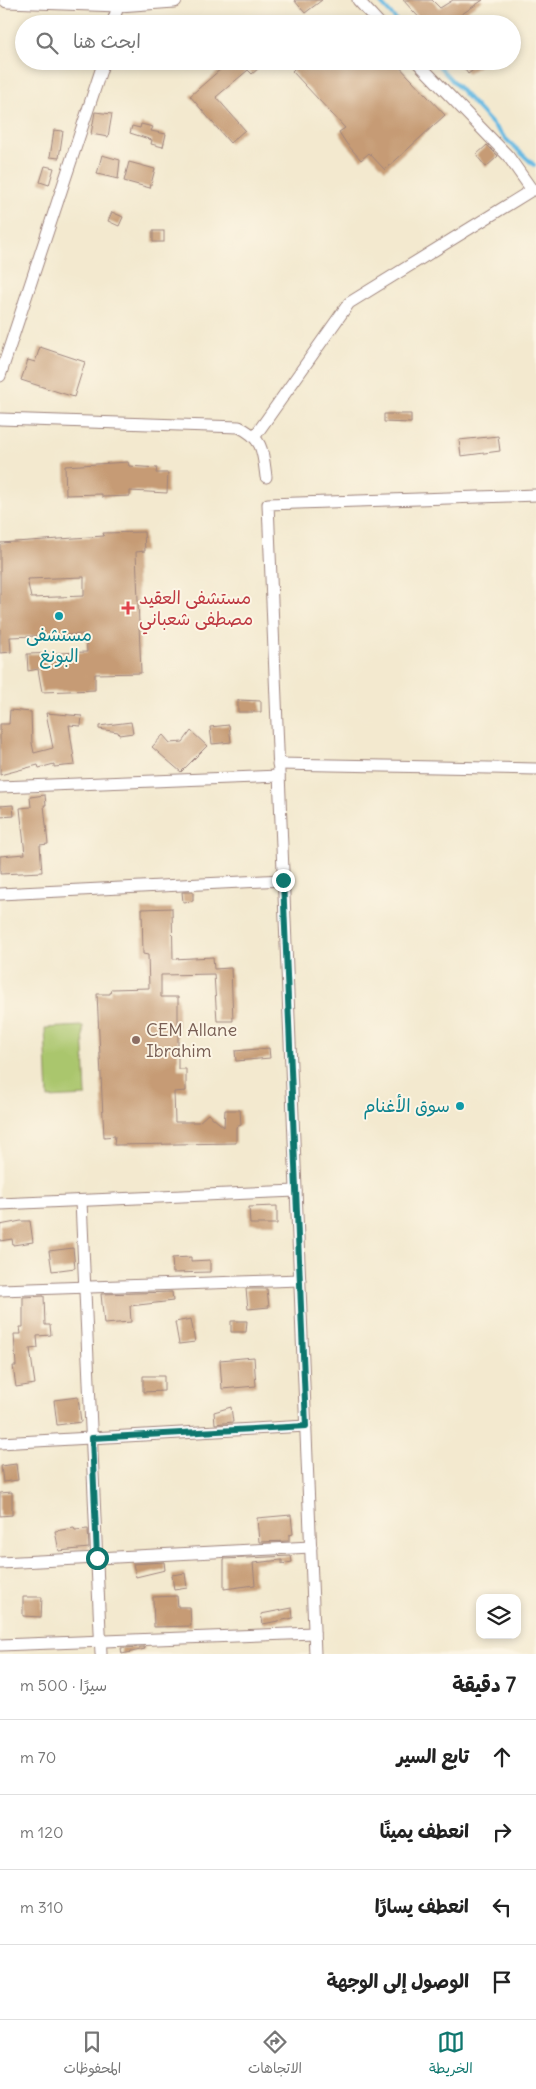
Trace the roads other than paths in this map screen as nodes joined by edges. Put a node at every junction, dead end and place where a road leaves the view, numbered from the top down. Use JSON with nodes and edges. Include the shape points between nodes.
{"nodes":[{"id":1,"x":7,"y":0,"type":"edge"},
{"id":2,"x":174,"y":0,"type":"edge"},
{"id":3,"x":358,"y":0,"type":"edge"},
{"id":4,"x":119,"y":4,"type":"junction"},
{"id":5,"x":115,"y":15,"type":"edge"},
{"id":6,"x":372,"y":15,"type":"edge"},
{"id":7,"x":101,"y":70,"type":"edge"},
{"id":8,"x":425,"y":70,"type":"edge"},
{"id":9,"x":534,"y":190,"type":"edge"},
{"id":10,"x":0,"y":376,"type":"edge"},
{"id":11,"x":0,"y":419,"type":"edge"},
{"id":12,"x":255,"y":436,"type":"junction"},
{"id":13,"x":266,"y":476,"type":"dead end"},
{"id":14,"x":536,"y":494,"type":"edge"},
{"id":15,"x":278,"y":764,"type":"junction"},
{"id":16,"x":536,"y":769,"type":"edge"},
{"id":17,"x":279,"y":776,"type":"junction"},
{"id":18,"x":0,"y":787,"type":"edge"},
{"id":19,"x":283,"y":880,"type":"junction"},
{"id":20,"x":0,"y":894,"type":"edge"},
{"id":21,"x":296,"y":1191,"type":"junction"},
{"id":22,"x":81,"y":1201,"type":"junction"},
{"id":23,"x":0,"y":1204,"type":"edge"},
{"id":24,"x":300,"y":1280,"type":"junction"},
{"id":25,"x":85,"y":1287,"type":"junction"},
{"id":26,"x":0,"y":1290,"type":"edge"},
{"id":27,"x":306,"y":1426,"type":"junction"},
{"id":28,"x":92,"y":1438,"type":"junction"},
{"id":29,"x":0,"y":1443,"type":"edge"},
{"id":30,"x":311,"y":1547,"type":"junction"},
{"id":31,"x":97,"y":1558,"type":"junction"},
{"id":32,"x":0,"y":1563,"type":"edge"},
{"id":33,"x":314,"y":1632,"type":"junction"},
{"id":34,"x":101,"y":1641,"type":"junction"},
{"id":35,"x":0,"y":1645,"type":"edge"},
{"id":36,"x":102,"y":1654,"type":"edge"},
{"id":37,"x":315,"y":1654,"type":"edge"}],
"edges":[{"from":1,"to":4,"type":"main road"},
{"from":2,"to":4,"type":"main road"},
{"from":3,"to":6,"type":"street"},
{"from":4,"to":5,"type":"street"},
{"from":7,"to":10,"type":"street"},
{"from":8,"to":9,"type":"street","via":[[508,156]]},
{"from":9,"to":12,"type":"street","via":[[349,303]]},
{"from":11,"to":12,"type":"street","via":[[228,426],[239,427]]},
{"from":12,"to":13,"type":"street","via":[[261,448]]},
{"from":14,"to":15,"type":"street","via":[[268,504]]},
{"from":15,"to":16,"type":"street"},
{"from":15,"to":17,"type":"street"},
{"from":17,"to":18,"type":"street"},
{"from":17,"to":19,"type":"street"},
{"from":19,"to":20,"type":"street"},
{"from":19,"to":21,"type":"street"},
{"from":21,"to":22,"type":"street"},
{"from":21,"to":24,"type":"street"},
{"from":22,"to":23,"type":"street"},
{"from":22,"to":25,"type":"street"},
{"from":24,"to":25,"type":"street"},
{"from":24,"to":27,"type":"street"},
{"from":25,"to":26,"type":"street"},
{"from":25,"to":28,"type":"street"},
{"from":27,"to":28,"type":"street"},
{"from":27,"to":30,"type":"street"},
{"from":28,"to":29,"type":"street"},
{"from":28,"to":31,"type":"street"},
{"from":30,"to":31,"type":"street"},
{"from":30,"to":33,"type":"street"},
{"from":31,"to":32,"type":"street"},
{"from":31,"to":34,"type":"street"},
{"from":33,"to":34,"type":"street"},
{"from":33,"to":37,"type":"street"},
{"from":34,"to":35,"type":"street"},
{"from":34,"to":36,"type":"street"}]}
